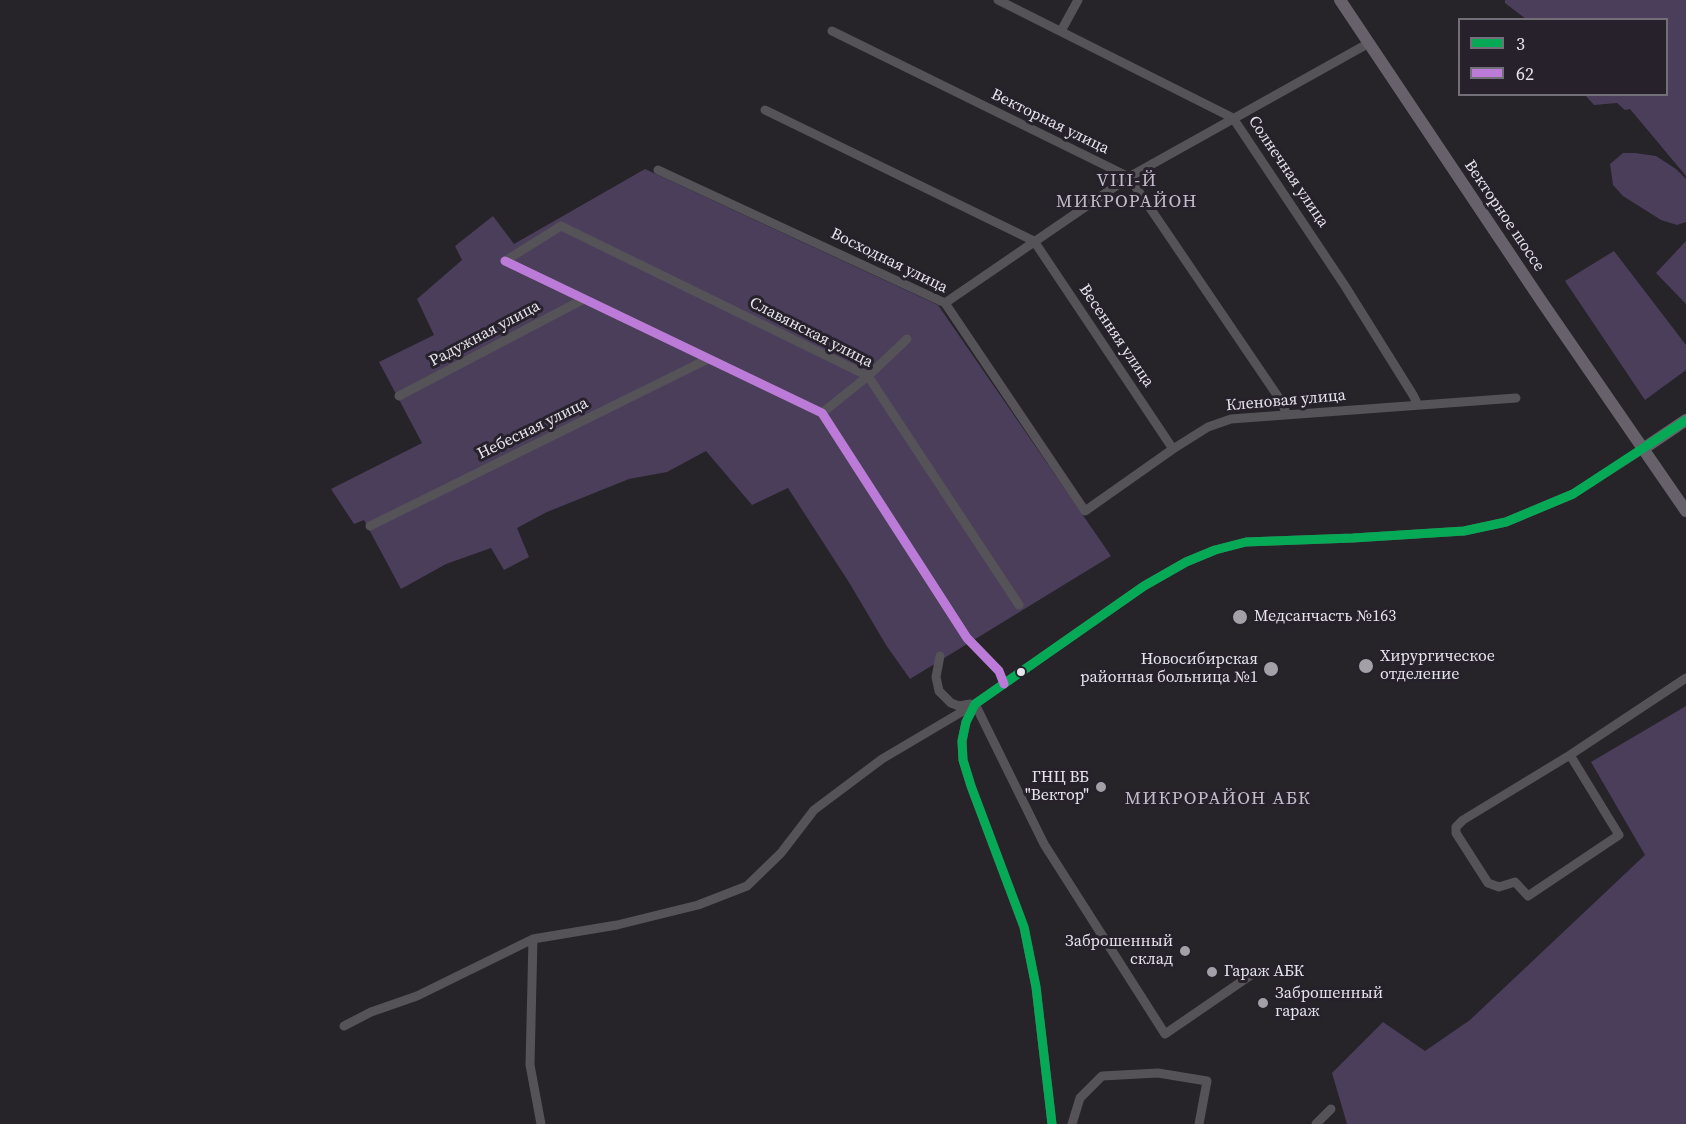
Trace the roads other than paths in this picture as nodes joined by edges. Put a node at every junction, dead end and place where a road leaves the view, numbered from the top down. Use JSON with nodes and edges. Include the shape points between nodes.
{"nodes":[{"id":1,"x":998,"y":0,"type":"edge"},
{"id":2,"x":1078,"y":0,"type":"edge"},
{"id":3,"x":1340,"y":0,"type":"edge"},
{"id":4,"x":832,"y":31,"type":"dead end"},
{"id":5,"x":1061,"y":31,"type":"junction"},
{"id":6,"x":1369,"y":43,"type":"junction"},
{"id":7,"x":765,"y":110,"type":"dead end"},
{"id":8,"x":1233,"y":118,"type":"junction"},
{"id":9,"x":658,"y":170,"type":"dead end"},
{"id":10,"x":1129,"y":177,"type":"junction"},
{"id":11,"x":1034,"y":241,"type":"junction"},
{"id":12,"x":584,"y":299,"type":"junction"},
{"id":13,"x":945,"y":303,"type":"junction"},
{"id":14,"x":907,"y":339,"type":"dead end"},
{"id":15,"x":708,"y":359,"type":"junction"},
{"id":16,"x":868,"y":376,"type":"junction"},
{"id":17,"x":399,"y":396,"type":"dead end"},
{"id":18,"x":1516,"y":398,"type":"dead end"},
{"id":19,"x":1418,"y":405,"type":"junction"},
{"id":20,"x":822,"y":413,"type":"junction"},
{"id":21,"x":1287,"y":414,"type":"junction"},
{"id":22,"x":1686,"y":420,"type":"edge"},
{"id":23,"x":1643,"y":448,"type":"junction"},
{"id":24,"x":1173,"y":449,"type":"junction"},
{"id":25,"x":1085,"y":511,"type":"joint"},
{"id":26,"x":1686,"y":511,"type":"edge"},
{"id":27,"x":370,"y":526,"type":"dead end"},
{"id":28,"x":1019,"y":605,"type":"dead end"},
{"id":29,"x":940,"y":656,"type":"dead end"},
{"id":30,"x":1686,"y":678,"type":"edge"},
{"id":31,"x":1004,"y":684,"type":"junction"},
{"id":32,"x":975,"y":704,"type":"junction"},
{"id":33,"x":1570,"y":755,"type":"junction"},
{"id":34,"x":533,"y":939,"type":"junction"},
{"id":35,"x":1254,"y":973,"type":"dead end"},
{"id":36,"x":344,"y":1026,"type":"dead end"},
{"id":37,"x":1331,"y":1109,"type":"dead end"},
{"id":38,"x":541,"y":1124,"type":"edge"},
{"id":39,"x":1052,"y":1124,"type":"edge"},
{"id":40,"x":1072,"y":1124,"type":"edge"},
{"id":41,"x":1199,"y":1124,"type":"edge"},
{"id":42,"x":1316,"y":1124,"type":"edge"}],
"edges":[{"from":1,"to":5,"type":"street","name":"Солнечная улица"},
{"from":2,"to":5,"type":"street"},
{"from":3,"to":6,"type":"main road","name":"Векторное шоссе"},
{"from":4,"to":10,"type":"street","name":"Векторная улица"},
{"from":5,"to":8,"type":"street","name":"Солнечная улица"},
{"from":6,"to":8,"type":"street"},
{"from":6,"to":23,"type":"main road","name":"Векторное шоссе"},
{"from":7,"to":11,"type":"street"},
{"from":8,"to":10,"type":"street"},
{"from":8,"to":19,"type":"street","name":"Солнечная улица","via":[[1346,286]]},
{"from":9,"to":13,"type":"street","name":"Восходная улица"},
{"from":10,"to":11,"type":"street"},
{"from":10,"to":21,"type":"street","name":"Векторная улица"},
{"from":11,"to":13,"type":"street"},
{"from":11,"to":24,"type":"street","name":"Весенняя улица"},
{"from":12,"to":15,"type":"street"},
{"from":12,"to":16,"type":"street","name":"Славянская улица","via":[[505,261],[561,226]]},
{"from":12,"to":17,"type":"street","name":"Радужная улица"},
{"from":13,"to":25,"type":"street","name":"Восходная улица"},
{"from":14,"to":16,"type":"street"},
{"from":15,"to":20,"type":"street"},
{"from":15,"to":27,"type":"street","name":"Небесная улица"},
{"from":16,"to":20,"type":"street"},
{"from":16,"to":28,"type":"street","name":"Славянская улица"},
{"from":18,"to":19,"type":"street","name":"Кленовая улица"},
{"from":19,"to":21,"type":"street","name":"Кленовая улица"},
{"from":20,"to":31,"type":"street","via":[[967,638],[999,671]]},
{"from":21,"to":24,"type":"street","name":"Кленовая улица","via":[[1231,419],[1208,427]]},
{"from":22,"to":23,"type":"main road"},
{"from":23,"to":26,"type":"main road","name":"Векторное шоссе"},
{"from":23,"to":31,"type":"street","via":[[1573,494],[1506,522],[1464,531],[1246,542],[1215,550],[1144,586]]},
{"from":24,"to":25,"type":"street","name":"Кленовая улица"},
{"from":29,"to":32,"type":"street","via":[[936,677],[939,691],[959,706]]},
{"from":30,"to":33,"type":"street"},
{"from":31,"to":32,"type":"street"},
{"from":32,"to":34,"type":"street","via":[[882,759],[814,810],[781,853],[747,886],[698,904],[617,925]]},
{"from":32,"to":35,"type":"street","via":[[1044,844],[1165,1034]]},
{"from":32,"to":39,"type":"street","via":[[966,722],[963,760],[1024,927],[1036,987]]},
{"from":33,"to":33,"type":"street","via":[[1619,835],[1528,896],[1515,882],[1498,887],[1488,883],[1456,827]]},
{"from":34,"to":36,"type":"street","via":[[417,996]]},
{"from":34,"to":38,"type":"street","via":[[530,1065]]},
{"from":37,"to":42,"type":"street"},
{"from":40,"to":41,"type":"street","via":[[1080,1098],[1102,1076],[1158,1073],[1207,1081]]}]}
